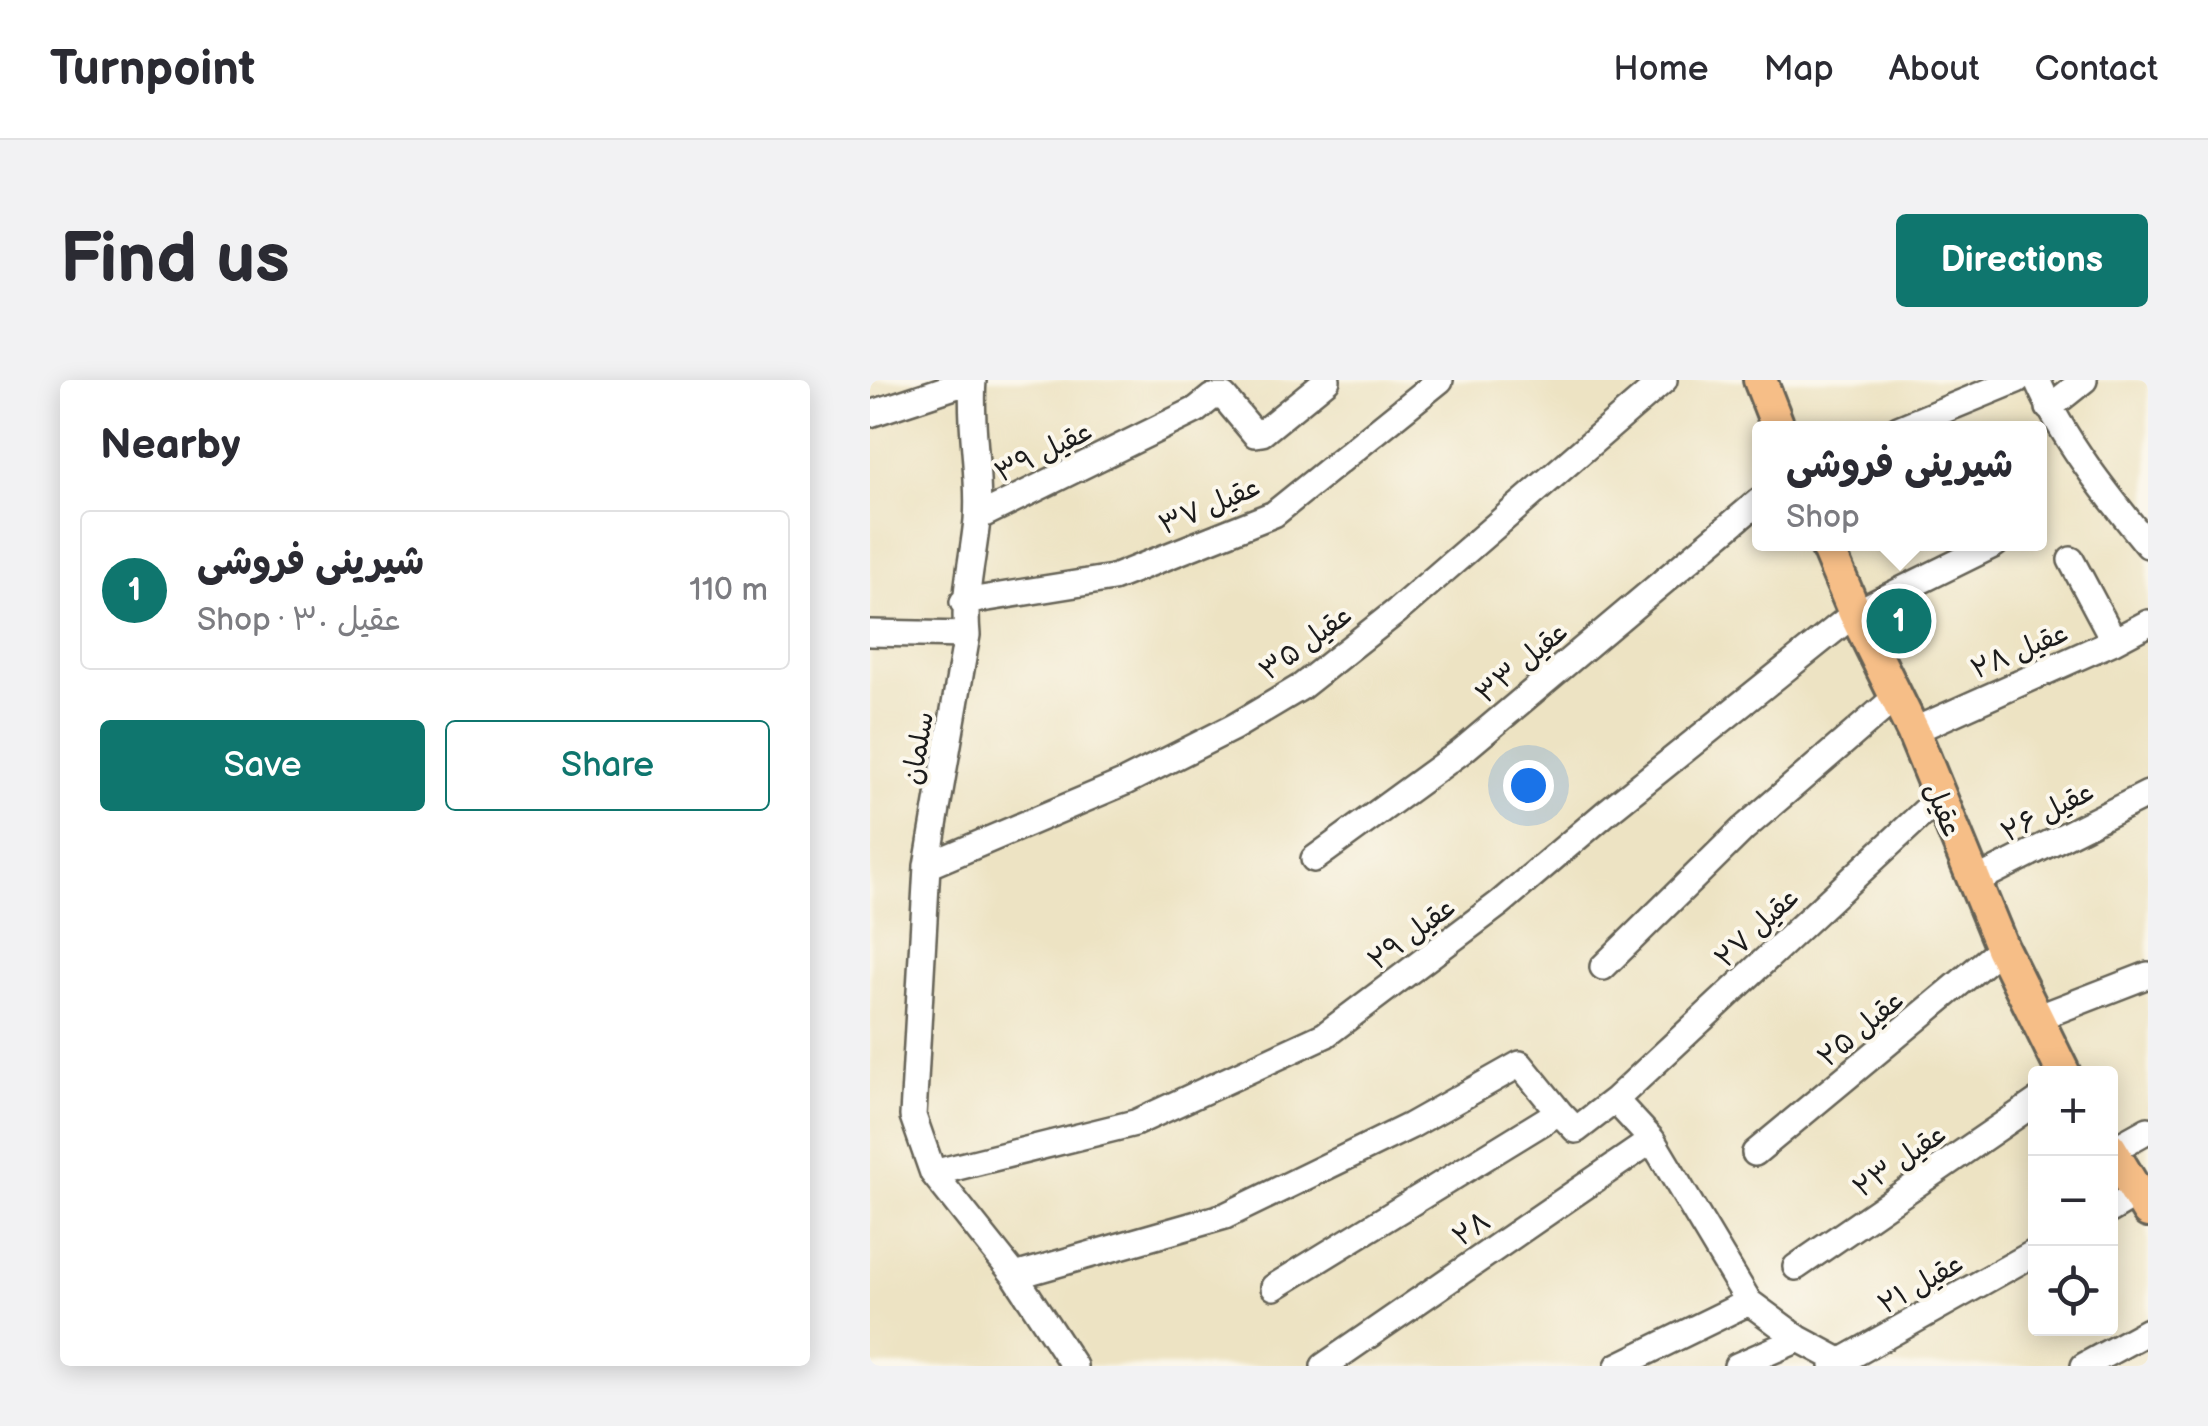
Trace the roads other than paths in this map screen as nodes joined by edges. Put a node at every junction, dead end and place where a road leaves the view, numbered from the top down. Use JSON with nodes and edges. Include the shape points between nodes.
{"nodes":[{"id":1,"x":973,"y":380,"type":"edge"},
{"id":2,"x":1327,"y":380,"type":"edge"},
{"id":3,"x":1440,"y":380,"type":"edge"},
{"id":4,"x":1664,"y":380,"type":"edge"},
{"id":5,"x":1760,"y":380,"type":"edge"},
{"id":6,"x":2017,"y":380,"type":"edge"},
{"id":7,"x":2037,"y":380,"type":"edge"},
{"id":8,"x":2084,"y":380,"type":"edge"},
{"id":9,"x":2049,"y":408,"type":"junction"},
{"id":10,"x":870,"y":414,"type":"edge"},
{"id":11,"x":1776,"y":421,"type":"edge"},
{"id":12,"x":1915,"y":421,"type":"edge"},
{"id":13,"x":1752,"y":507,"type":"edge"},
{"id":14,"x":978,"y":516,"type":"junction"},
{"id":15,"x":2145,"y":534,"type":"edge"},
{"id":16,"x":1829,"y":551,"type":"edge"},
{"id":17,"x":1981,"y":551,"type":"edge"},
{"id":18,"x":2071,"y":560,"type":"dead end"},
{"id":19,"x":964,"y":602,"type":"junction"},
{"id":20,"x":1855,"y":614,"type":"junction"},
{"id":21,"x":2148,"y":622,"type":"edge"},
{"id":22,"x":870,"y":633,"type":"edge"},
{"id":23,"x":966,"y":635,"type":"junction"},
{"id":24,"x":2114,"y":641,"type":"junction"},
{"id":25,"x":1895,"y":698,"type":"junction"},
{"id":26,"x":1914,"y":731,"type":"junction"},
{"id":27,"x":2148,"y":794,"type":"edge"},
{"id":28,"x":1939,"y":798,"type":"junction"},
{"id":29,"x":1314,"y":860,"type":"dead end"},
{"id":30,"x":927,"y":866,"type":"junction"},
{"id":31,"x":1973,"y":882,"type":"junction"},
{"id":32,"x":2002,"y":948,"type":"junction"},
{"id":33,"x":1603,"y":967,"type":"dead end"},
{"id":34,"x":2148,"y":975,"type":"edge"},
{"id":35,"x":2038,"y":1018,"type":"junction"},
{"id":36,"x":2060,"y":1066,"type":"edge"},
{"id":37,"x":1615,"y":1100,"type":"junction"},
{"id":38,"x":2028,"y":1108,"type":"edge"},
{"id":39,"x":1559,"y":1112,"type":"junction"},
{"id":40,"x":2148,"y":1130,"type":"edge"},
{"id":41,"x":1652,"y":1140,"type":"junction"},
{"id":42,"x":2118,"y":1145,"type":"edge"},
{"id":43,"x":1755,"y":1153,"type":"dead end"},
{"id":44,"x":2114,"y":1156,"type":"edge"},
{"id":45,"x":933,"y":1174,"type":"junction"},
{"id":46,"x":2132,"y":1205,"type":"edge"},
{"id":47,"x":2028,"y":1257,"type":"edge"},
{"id":48,"x":1796,"y":1268,"type":"dead end"},
{"id":49,"x":1014,"y":1276,"type":"junction"},
{"id":50,"x":1274,"y":1286,"type":"dead end"},
{"id":51,"x":1749,"y":1302,"type":"junction"},
{"id":52,"x":2148,"y":1332,"type":"edge"},
{"id":53,"x":1799,"y":1339,"type":"junction"},
{"id":54,"x":1837,"y":1364,"type":"edge"},
{"id":55,"x":1074,"y":1366,"type":"edge"},
{"id":56,"x":1324,"y":1366,"type":"edge"},
{"id":57,"x":1618,"y":1366,"type":"edge"},
{"id":58,"x":1738,"y":1366,"type":"edge"},
{"id":59,"x":2084,"y":1366,"type":"edge"}],
"edges":[{"from":1,"to":10,"type":"street"},
{"from":1,"to":14,"type":"street","name":"سلمان"},
{"from":2,"to":14,"type":"street","name":"عقیل ۳۹","via":[[1256,434],[1224,397],[1212,397]]},
{"from":3,"to":19,"type":"street","name":"عقیل ۳۷","via":[[1274,514],[1113,578]]},
{"from":4,"to":30,"type":"street","name":"عقیل ۳۵","via":[[1301,687],[1125,782]]},
{"from":5,"to":11,"type":"main road"},
{"from":6,"to":12,"type":"street"},
{"from":7,"to":9,"type":"street"},
{"from":8,"to":9,"type":"street"},
{"from":9,"to":15,"type":"street","via":[[2115,506]]},
{"from":13,"to":29,"type":"street","name":"عقیل ۳۳","via":[[1462,751]]},
{"from":14,"to":19,"type":"street","name":"سلمان"},
{"from":16,"to":20,"type":"main road","name":"عقیل"},
{"from":17,"to":20,"type":"street","name":"عقیل ۲۹"},
{"from":18,"to":24,"type":"street"},
{"from":19,"to":23,"type":"street","name":"سلمان"},
{"from":20,"to":25,"type":"main road","name":"عقیل"},
{"from":20,"to":45,"type":"street","name":"عقیل ۲۹","via":[[1500,904],[1325,1035],[1135,1123]]},
{"from":21,"to":24,"type":"street","name":"۲۸ عقیل"},
{"from":22,"to":23,"type":"street"},
{"from":23,"to":30,"type":"street","name":"سلمان"},
{"from":24,"to":26,"type":"street","name":"۲۸ عقیل"},
{"from":25,"to":26,"type":"main road","name":"عقیل"},
{"from":25,"to":33,"type":"street","via":[[1743,829]]},
{"from":26,"to":28,"type":"main road","name":"عقیل"},
{"from":27,"to":31,"type":"street","name":"عقیل ۲۶"},
{"from":28,"to":31,"type":"main road","name":"عقیل"},
{"from":28,"to":37,"type":"street","name":"عقیل ۲۷"},
{"from":30,"to":45,"type":"street","name":"سلمان","via":[[913,1116]]},
{"from":31,"to":32,"type":"main road","name":"عقیل"},
{"from":32,"to":35,"type":"main road","name":"عقیل"},
{"from":32,"to":43,"type":"street","name":"عقیل ۲۵"},
{"from":34,"to":35,"type":"street"},
{"from":35,"to":36,"type":"main road","name":"عقیل"},
{"from":37,"to":39,"type":"street","name":"عقیل ۲۷","via":[[1576,1130]]},
{"from":37,"to":41,"type":"street"},
{"from":38,"to":48,"type":"street","name":"عقیل ۲۳"},
{"from":39,"to":49,"type":"street","via":[[1520,1064],[1225,1216]]},
{"from":39,"to":50,"type":"street"},
{"from":40,"to":42,"type":"street"},
{"from":41,"to":51,"type":"street"},
{"from":41,"to":56,"type":"street","name":"۲۸"},
{"from":44,"to":46,"type":"main road"},
{"from":45,"to":49,"type":"street","name":"سلمان"},
{"from":47,"to":54,"type":"street","name":"عقیل ۲۱"},
{"from":49,"to":55,"type":"street","name":"سلمان"},
{"from":51,"to":53,"type":"street"},
{"from":51,"to":57,"type":"street"},
{"from":52,"to":59,"type":"street"},
{"from":53,"to":54,"type":"street"},
{"from":53,"to":58,"type":"street"}]}
